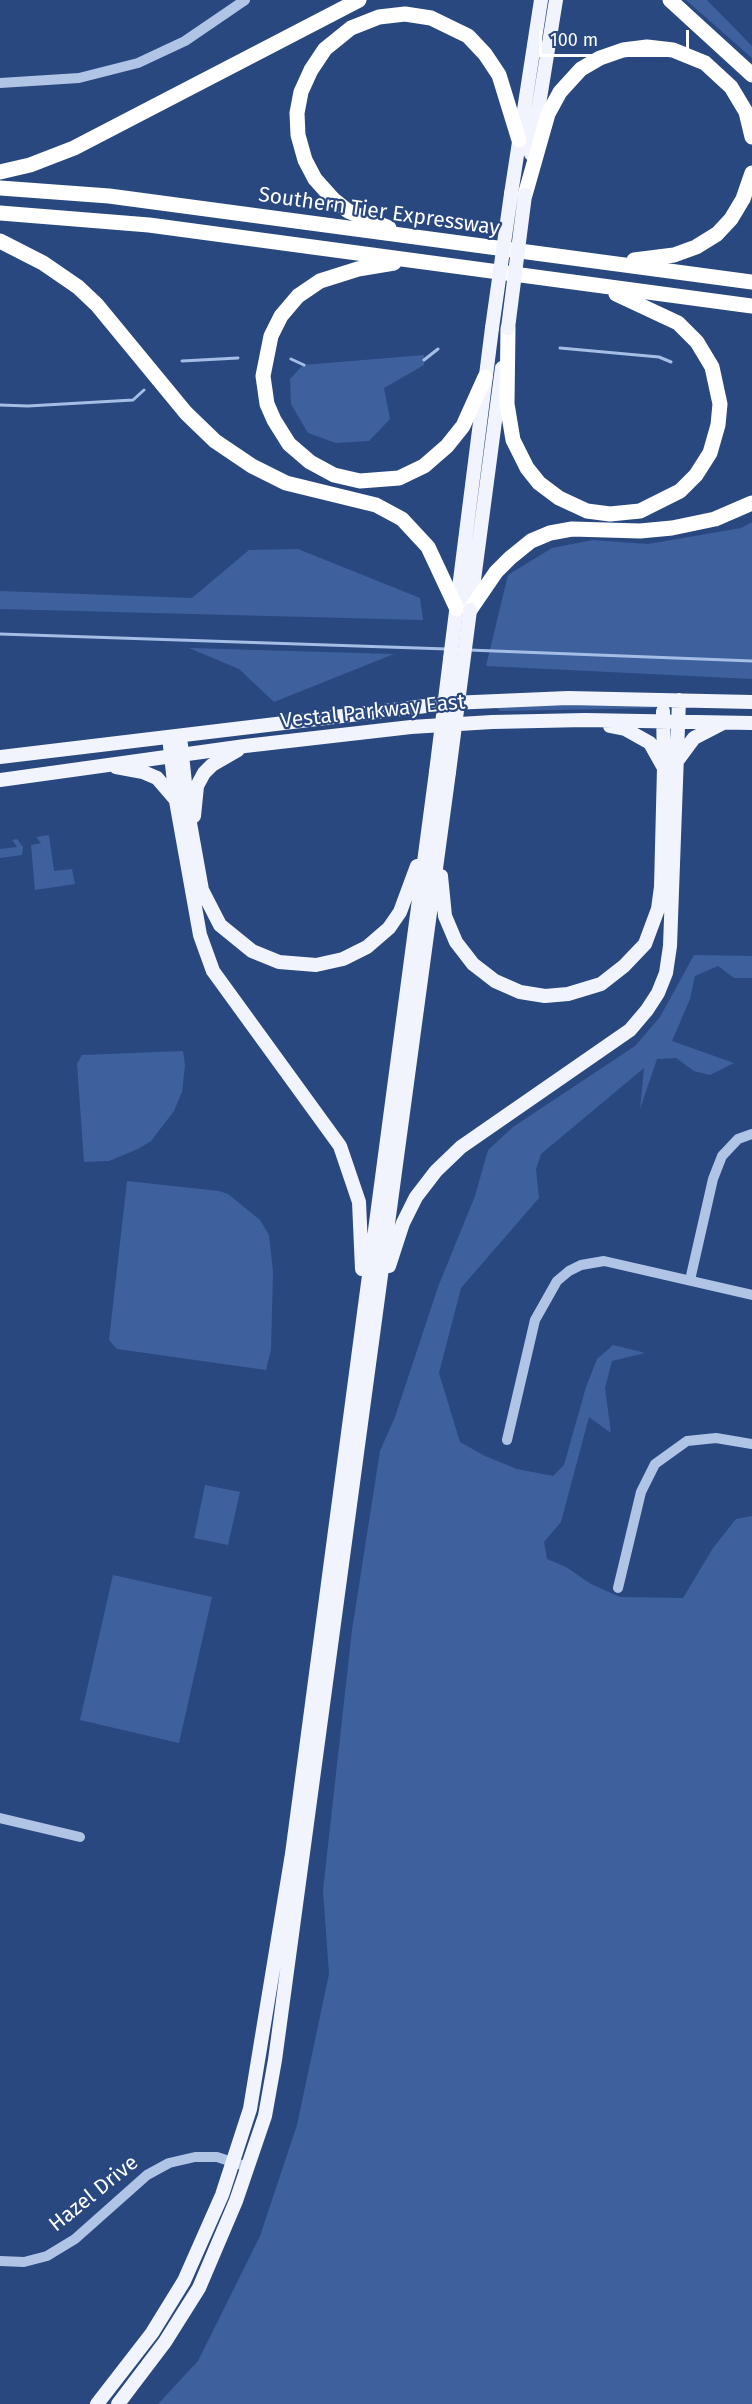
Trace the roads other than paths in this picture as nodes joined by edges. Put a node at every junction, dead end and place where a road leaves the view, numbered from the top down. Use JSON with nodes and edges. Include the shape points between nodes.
{"nodes":[{"id":1,"x":245,"y":0,"type":"edge"},
{"id":2,"x":359,"y":0,"type":"edge"},
{"id":3,"x":541,"y":0,"type":"edge"},
{"id":4,"x":556,"y":0,"type":"edge"},
{"id":5,"x":670,"y":0,"type":"edge"},
{"id":6,"x":752,"y":75,"type":"edge"},
{"id":7,"x":0,"y":83,"type":"edge"},
{"id":8,"x":752,"y":137,"type":"edge"},
{"id":9,"x":519,"y":140,"type":"junction"},
{"id":10,"x":0,"y":172,"type":"edge"},
{"id":11,"x":752,"y":173,"type":"edge"},
{"id":12,"x":0,"y":188,"type":"edge"},
{"id":13,"x":518,"y":195,"type":"junction"},
{"id":14,"x":0,"y":213,"type":"edge"},
{"id":15,"x":409,"y":236,"type":"junction"},
{"id":16,"x":0,"y":241,"type":"edge"},
{"id":17,"x":407,"y":261,"type":"junction"},
{"id":18,"x":598,"y":261,"type":"junction"},
{"id":19,"x":752,"y":282,"type":"edge"},
{"id":20,"x":597,"y":286,"type":"junction"},
{"id":21,"x":752,"y":306,"type":"edge"},
{"id":22,"x":500,"y":328,"type":"junction"},
{"id":23,"x":485,"y":377,"type":"junction"},
{"id":24,"x":752,"y":503,"type":"edge"},
{"id":25,"x":463,"y":609,"type":"junction"},
{"id":26,"x":663,"y":700,"type":"junction"},
{"id":27,"x":679,"y":700,"type":"junction"},
{"id":28,"x":752,"y":702,"type":"edge"},
{"id":29,"x":585,"y":720,"type":"junction"},
{"id":30,"x":663,"y":720,"type":"junction"},
{"id":31,"x":678,"y":721,"type":"junction"},
{"id":32,"x":726,"y":722,"type":"junction"},
{"id":33,"x":752,"y":723,"type":"edge"},
{"id":34,"x":175,"y":736,"type":"junction"},
{"id":35,"x":245,"y":746,"type":"junction"},
{"id":36,"x":176,"y":754,"type":"junction"},
{"id":37,"x":0,"y":757,"type":"edge"},
{"id":38,"x":104,"y":765,"type":"junction"},
{"id":39,"x":670,"y":765,"type":"junction"},
{"id":40,"x":0,"y":780,"type":"edge"},
{"id":41,"x":176,"y":801,"type":"junction"},
{"id":42,"x":433,"y":841,"type":"junction"},
{"id":43,"x":194,"y":845,"type":"junction"},
{"id":44,"x":752,"y":1134,"type":"edge"},
{"id":45,"x":690,"y":1280,"type":"junction"},
{"id":46,"x":752,"y":1295,"type":"edge"},
{"id":47,"x":370,"y":1308,"type":"junction"},
{"id":48,"x":507,"y":1440,"type":"dead end"},
{"id":49,"x":752,"y":1444,"type":"edge"},
{"id":50,"x":618,"y":1588,"type":"dead end"},
{"id":51,"x":0,"y":1818,"type":"edge"},
{"id":52,"x":80,"y":1837,"type":"dead end"},
{"id":53,"x":233,"y":2162,"type":"junction"},
{"id":54,"x":248,"y":2167,"type":"junction"},
{"id":55,"x":0,"y":2262,"type":"edge"},
{"id":56,"x":97,"y":2404,"type":"edge"},
{"id":57,"x":118,"y":2404,"type":"edge"}],
"edges":[{"from":1,"to":7,"type":"street","via":[[193,37],[138,63],[79,78]]},
{"from":2,"to":10,"type":"highway","via":[[74,148]]},
{"from":3,"to":9,"type":"main road"},
{"from":4,"to":13,"type":"main road"},
{"from":5,"to":6,"type":"highway"},
{"from":8,"to":13,"type":"highway","via":[[746,112],[731,87],[705,63],[673,50],[623,50],[581,69],[560,92]]},
{"from":9,"to":13,"type":"main road"},
{"from":9,"to":15,"type":"highway","via":[[499,75],[485,54],[455,28],[431,18],[405,14],[379,17],[338,37],[310,70],[300,92],[298,135],[305,160],[315,179],[348,211]]},
{"from":11,"to":18,"type":"highway","via":[[731,219],[696,247],[640,260]]},
{"from":12,"to":15,"type":"highway","name":"Southern Tier Expressway","via":[[109,196]]},
{"from":13,"to":22,"type":"main road","bridge":true},
{"from":14,"to":17,"type":"highway","name":"Southern Tier Expressway","via":[[149,225]]},
{"from":15,"to":18,"type":"highway","name":"Southern Tier Expressway"},
{"from":16,"to":25,"type":"highway","via":[[78,287],[186,413],[215,441],[286,483],[376,505],[402,519],[428,547]]},
{"from":17,"to":20,"type":"highway","name":"Southern Tier Expressway"},
{"from":17,"to":23,"type":"highway","via":[[358,269],[320,281],[298,296],[281,316],[271,336],[263,376],[267,404],[281,433],[310,462],[334,475],[360,481],[399,478],[424,466],[447,446],[463,426]]},
{"from":18,"to":19,"type":"highway","name":"Southern Tier Expressway"},
{"from":20,"to":21,"type":"highway","name":"Southern Tier Expressway"},
{"from":20,"to":22,"type":"highway","via":[[678,323],[697,342],[715,376],[720,404],[710,453],[696,475],[661,502],[640,511],[610,514],[559,498],[539,483],[527,468],[510,428]]},
{"from":22,"to":23,"type":"main road"},
{"from":22,"to":25,"type":"main road"},
{"from":23,"to":25,"type":"main road"},
{"from":24,"to":25,"type":"highway","via":[[715,519],[672,528],[572,529],[550,533],[531,541],[510,558]]},
{"from":25,"to":42,"type":"main road","bridge":true},
{"from":26,"to":27,"type":"main road","name":"Vestal Parkway East"},
{"from":26,"to":30,"type":"main road"},
{"from":26,"to":34,"type":"main road","name":"Vestal Parkway East","via":[[568,698],[451,703]]},
{"from":27,"to":28,"type":"main road","name":"Vestal Parkway East"},
{"from":27,"to":31,"type":"main road"},
{"from":29,"to":30,"type":"main road","name":"Vestal Parkway East"},
{"from":29,"to":35,"type":"main road","name":"Vestal Parkway East","via":[[411,727]]},
{"from":29,"to":39,"type":"main road","via":[[641,736]]},
{"from":30,"to":31,"type":"main road","name":"Vestal Parkway East"},
{"from":30,"to":39,"type":"main road"},
{"from":31,"to":32,"type":"main road","name":"Vestal Parkway East"},
{"from":31,"to":39,"type":"main road"},
{"from":32,"to":33,"type":"main road","name":"Vestal Parkway East"},
{"from":32,"to":39,"type":"main road","via":[[694,738]]},
{"from":34,"to":36,"type":"main road"},
{"from":34,"to":37,"type":"main road","name":"Vestal Parkway East"},
{"from":35,"to":36,"type":"main road","name":"Vestal Parkway East"},
{"from":35,"to":43,"type":"main road","via":[[212,765],[197,786]]},
{"from":36,"to":38,"type":"main road","name":"Vestal Parkway East"},
{"from":36,"to":41,"type":"main road"},
{"from":36,"to":43,"type":"main road"},
{"from":38,"to":40,"type":"main road","name":"Vestal Parkway East"},
{"from":38,"to":41,"type":"main road","via":[[157,778]]},
{"from":39,"to":42,"type":"main road","via":[[661,887],[650,935],[624,966],[588,989],[545,996],[520,992],[495,981],[473,964],[456,942],[446,915]]},
{"from":39,"to":47,"type":"main road","via":[[670,946],[658,993],[630,1030],[461,1147],[436,1170],[403,1223]]},
{"from":41,"to":47,"type":"main road","via":[[200,935],[213,971],[340,1146],[359,1202]]},
{"from":42,"to":43,"type":"main road","via":[[389,928],[367,947],[343,959],[316,965],[279,962],[252,951],[229,935],[211,911],[202,890]]},
{"from":42,"to":47,"type":"main road"},
{"from":44,"to":45,"type":"street","via":[[726,1149],[711,1186]]},
{"from":45,"to":46,"type":"street"},
{"from":45,"to":48,"type":"street","via":[[604,1261],[581,1265],[557,1281],[535,1320]]},
{"from":47,"to":53,"type":"main road","via":[[292,1854],[250,2109]]},
{"from":47,"to":54,"type":"main road","via":[[275,2060],[265,2116]]},
{"from":49,"to":50,"type":"street","via":[[694,1439],[655,1464],[641,1492]]},
{"from":51,"to":52,"type":"street"},
{"from":53,"to":54,"type":"street","name":"Hazel Drive"},
{"from":53,"to":55,"type":"street","name":"Hazel Drive","via":[[195,2157],[169,2163],[147,2175],[75,2239],[47,2256],[24,2262]]},
{"from":53,"to":56,"type":"main road","via":[[184,2281],[152,2333]]},
{"from":54,"to":57,"type":"main road","via":[[198,2288],[165,2342]]}]}
